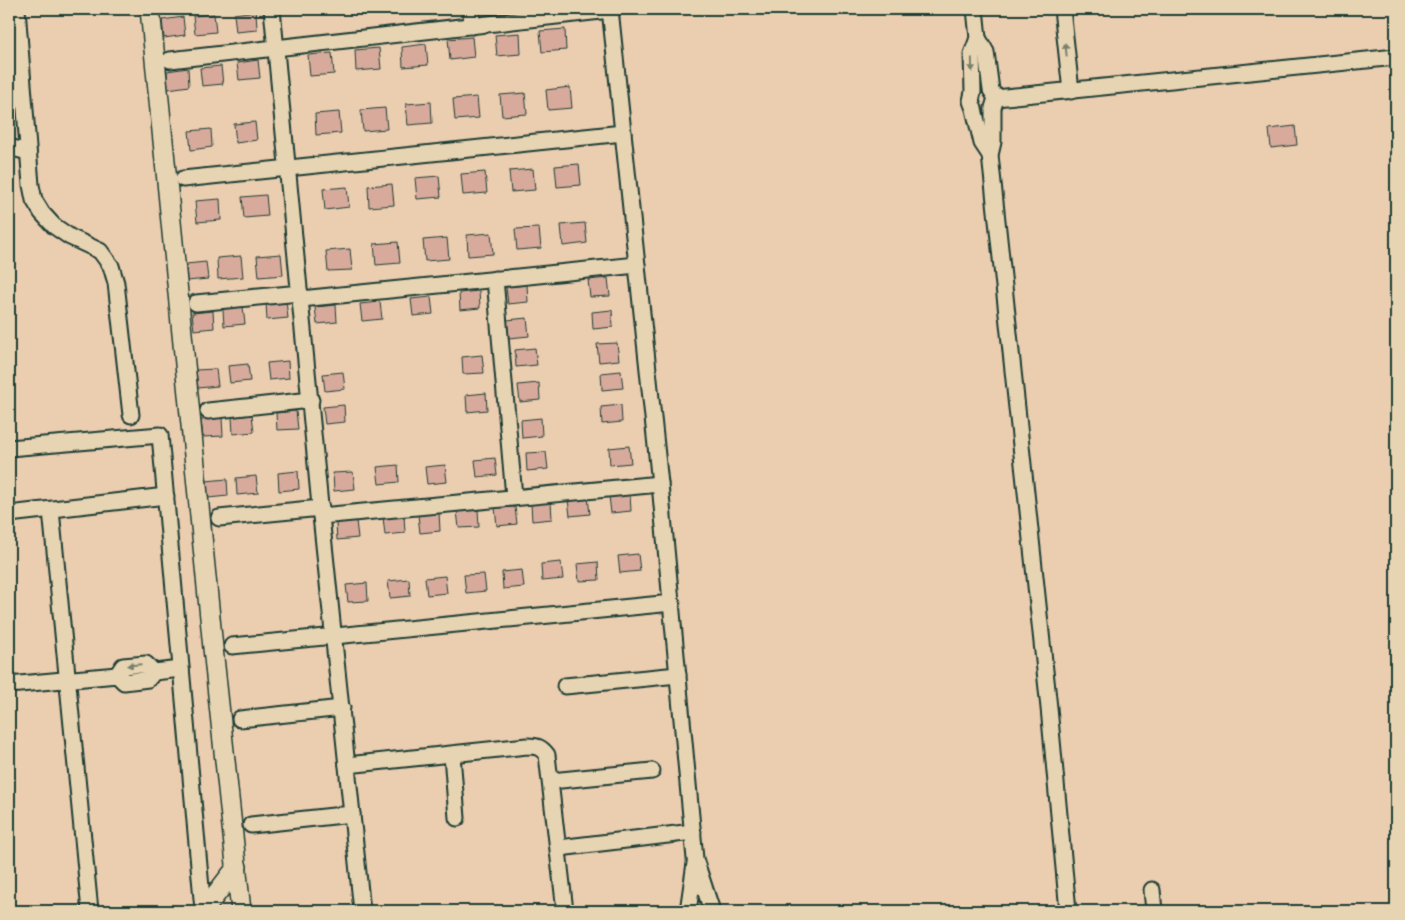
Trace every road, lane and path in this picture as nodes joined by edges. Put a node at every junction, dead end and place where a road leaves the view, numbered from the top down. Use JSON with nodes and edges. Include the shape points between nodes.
{"nodes":[{"id":1,"x":17,"y":9,"type":"edge"},
{"id":2,"x":150,"y":9,"type":"edge"},
{"id":3,"x":272,"y":9,"type":"edge"},
{"id":4,"x":471,"y":9,"type":"edge"},
{"id":5,"x":610,"y":9,"type":"edge"},
{"id":6,"x":975,"y":9,"type":"edge"},
{"id":7,"x":1062,"y":9,"type":"edge"},
{"id":8,"x":472,"y":26,"type":"junction"},
{"id":9,"x":978,"y":38,"type":"junction"},
{"id":10,"x":276,"y":48,"type":"junction"},
{"id":11,"x":1396,"y":57,"type":"edge"},
{"id":12,"x":170,"y":60,"type":"dead end"},
{"id":13,"x":1071,"y":90,"type":"junction"},
{"id":14,"x":973,"y":92,"type":"junction"},
{"id":15,"x":993,"y":99,"type":"junction"},
{"id":16,"x":974,"y":109,"type":"junction"},
{"id":17,"x":624,"y":133,"type":"junction"},
{"id":18,"x":9,"y":147,"type":"edge"},
{"id":19,"x":28,"y":152,"type":"junction"},
{"id":20,"x":990,"y":155,"type":"junction"},
{"id":21,"x":288,"y":169,"type":"junction"},
{"id":22,"x":183,"y":180,"type":"dead end"},
{"id":23,"x":637,"y":265,"type":"junction"},
{"id":24,"x":495,"y":279,"type":"junction"},
{"id":25,"x":301,"y":296,"type":"junction"},
{"id":26,"x":196,"y":303,"type":"dead end"},
{"id":27,"x":311,"y":400,"type":"junction"},
{"id":28,"x":208,"y":411,"type":"dead end"},
{"id":29,"x":131,"y":415,"type":"dead end"},
{"id":30,"x":9,"y":448,"type":"edge"},
{"id":31,"x":660,"y":484,"type":"junction"},
{"id":32,"x":166,"y":496,"type":"junction"},
{"id":33,"x":514,"y":497,"type":"junction"},
{"id":34,"x":51,"y":510,"type":"junction"},
{"id":35,"x":321,"y":512,"type":"junction"},
{"id":36,"x":9,"y":514,"type":"edge"},
{"id":37,"x":219,"y":518,"type":"dead end"},
{"id":38,"x":672,"y":603,"type":"junction"},
{"id":39,"x":335,"y":635,"type":"junction"},
{"id":40,"x":232,"y":646,"type":"dead end"},
{"id":41,"x":181,"y":669,"type":"junction"},
{"id":42,"x":678,"y":675,"type":"junction"},
{"id":43,"x":67,"y":680,"type":"junction"},
{"id":44,"x":9,"y":685,"type":"edge"},
{"id":45,"x":566,"y":686,"type":"dead end"},
{"id":46,"x":342,"y":708,"type":"junction"},
{"id":47,"x":240,"y":718,"type":"dead end"},
{"id":48,"x":452,"y":754,"type":"junction"},
{"id":49,"x":348,"y":765,"type":"junction"},
{"id":50,"x":652,"y":771,"type":"dead end"},
{"id":51,"x":550,"y":781,"type":"junction"},
{"id":52,"x":352,"y":814,"type":"junction"},
{"id":53,"x":457,"y":818,"type":"dead end"},
{"id":54,"x":252,"y":825,"type":"dead end"},
{"id":55,"x":693,"y":832,"type":"junction"},
{"id":56,"x":559,"y":848,"type":"junction"},
{"id":57,"x":695,"y":859,"type":"junction"},
{"id":58,"x":237,"y":867,"type":"junction"},
{"id":59,"x":1152,"y":890,"type":"dead end"},
{"id":60,"x":712,"y":910,"type":"edge"},
{"id":61,"x":90,"y":911,"type":"edge"},
{"id":62,"x":202,"y":911,"type":"edge"},
{"id":63,"x":241,"y":911,"type":"edge"},
{"id":64,"x":362,"y":911,"type":"edge"},
{"id":65,"x":565,"y":911,"type":"edge"},
{"id":66,"x":689,"y":911,"type":"edge"},
{"id":67,"x":1068,"y":911,"type":"edge"},
{"id":68,"x":1154,"y":911,"type":"edge"}],
"edges":[{"from":1,"to":19,"type":"street"},
{"from":2,"to":58,"type":"street"},
{"from":3,"to":10,"type":"street"},
{"from":4,"to":8,"type":"street"},
{"from":5,"to":8,"type":"street"},
{"from":5,"to":17,"type":"street"},
{"from":6,"to":9,"type":"street"},
{"from":13,"to":7,"type":"street","one_way":true},
{"from":8,"to":10,"type":"street"},
{"from":9,"to":14,"type":"street","one_way":true,"via":[[972,54]]},
{"from":9,"to":15,"type":"street","via":[[986,52]]},
{"from":10,"to":12,"type":"street"},
{"from":10,"to":21,"type":"street"},
{"from":11,"to":13,"type":"street"},
{"from":13,"to":15,"type":"street"},
{"from":14,"to":15,"type":"street","via":[[982,88]]},
{"from":14,"to":16,"type":"street","via":[[970,101]]},
{"from":15,"to":16,"type":"street","via":[[986,112]]},
{"from":15,"to":20,"type":"street"},
{"from":16,"to":20,"type":"street","via":[[982,143]]},
{"from":17,"to":21,"type":"street"},
{"from":17,"to":23,"type":"street"},
{"from":18,"to":19,"type":"street"},
{"from":19,"to":29,"type":"street","via":[[34,200],[42,213],[70,237],[100,251],[111,266],[116,283]]},
{"from":20,"to":67,"type":"street"},
{"from":21,"to":22,"type":"street"},
{"from":21,"to":25,"type":"street"},
{"from":23,"to":24,"type":"street"},
{"from":23,"to":31,"type":"street"},
{"from":24,"to":25,"type":"street"},
{"from":24,"to":33,"type":"street"},
{"from":25,"to":26,"type":"street"},
{"from":25,"to":27,"type":"street"},
{"from":27,"to":28,"type":"street"},
{"from":27,"to":35,"type":"street"},
{"from":30,"to":32,"type":"street","via":[[160,435]]},
{"from":31,"to":33,"type":"street"},
{"from":31,"to":38,"type":"street"},
{"from":32,"to":34,"type":"street"},
{"from":32,"to":41,"type":"street"},
{"from":33,"to":35,"type":"street"},
{"from":34,"to":36,"type":"street"},
{"from":34,"to":43,"type":"street"},
{"from":35,"to":37,"type":"street"},
{"from":35,"to":39,"type":"street"},
{"from":38,"to":39,"type":"street"},
{"from":38,"to":42,"type":"street"},
{"from":39,"to":40,"type":"street"},
{"from":39,"to":46,"type":"street"},
{"from":41,"to":43,"type":"street","via":[[154,672],[146,664],[123,666],[117,675]]},
{"from":41,"to":62,"type":"street"},
{"from":42,"to":45,"type":"street"},
{"from":42,"to":55,"type":"street"},
{"from":43,"to":44,"type":"street"},
{"from":43,"to":61,"type":"street"},
{"from":46,"to":47,"type":"street"},
{"from":46,"to":49,"type":"street"},
{"from":48,"to":49,"type":"street"},
{"from":48,"to":51,"type":"street","via":[[536,746],[547,755]]},
{"from":48,"to":53,"type":"street"},
{"from":49,"to":52,"type":"street"},
{"from":50,"to":51,"type":"street"},
{"from":51,"to":56,"type":"street"},
{"from":52,"to":54,"type":"street"},
{"from":52,"to":64,"type":"street"},
{"from":55,"to":56,"type":"street"},
{"from":55,"to":57,"type":"street"},
{"from":56,"to":65,"type":"street"},
{"from":57,"to":60,"type":"street"},
{"from":57,"to":66,"type":"street"},
{"from":58,"to":62,"type":"street"},
{"from":58,"to":63,"type":"street"},
{"from":59,"to":68,"type":"street"},
{"from":60,"to":66,"type":"street","via":[[700,908]]}]}
